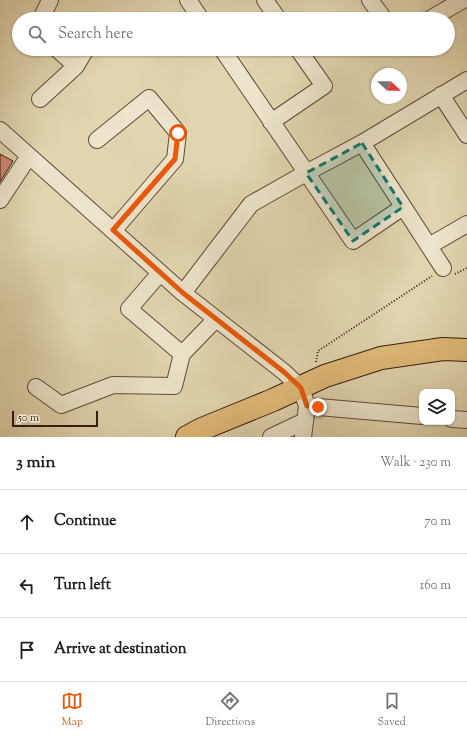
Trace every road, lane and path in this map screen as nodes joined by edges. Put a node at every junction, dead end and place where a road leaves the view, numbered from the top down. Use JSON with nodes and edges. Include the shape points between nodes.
{"nodes":[{"id":1,"x":50,"y":0,"type":"edge"},
{"id":2,"x":188,"y":0,"type":"edge"},
{"id":3,"x":265,"y":0,"type":"edge"},
{"id":4,"x":370,"y":0,"type":"edge"},
{"id":5,"x":453,"y":2,"type":"edge"},
{"id":6,"x":44,"y":12,"type":"edge"},
{"id":7,"x":196,"y":12,"type":"edge"},
{"id":8,"x":273,"y":12,"type":"edge"},
{"id":9,"x":379,"y":12,"type":"edge"},
{"id":10,"x":439,"y":12,"type":"edge"},
{"id":11,"x":65,"y":56,"type":"edge"},
{"id":12,"x":82,"y":56,"type":"edge"},
{"id":13,"x":227,"y":56,"type":"edge"},
{"id":14,"x":303,"y":56,"type":"edge"},
{"id":15,"x":76,"y":66,"type":"junction"},
{"id":16,"x":467,"y":80,"type":"edge"},
{"id":17,"x":441,"y":96,"type":"junction"},
{"id":18,"x":40,"y":99,"type":"dead end"},
{"id":19,"x":271,"y":122,"type":"junction"},
{"id":20,"x":0,"y":130,"type":"edge"},
{"id":21,"x":467,"y":135,"type":"edge"},
{"id":22,"x":97,"y":140,"type":"dead end"},
{"id":23,"x":362,"y":143,"type":"junction"},
{"id":24,"x":29,"y":156,"type":"junction"},
{"id":25,"x":306,"y":173,"type":"junction"},
{"id":26,"x":0,"y":200,"type":"edge"},
{"id":27,"x":403,"y":207,"type":"junction"},
{"id":28,"x":467,"y":224,"type":"edge"},
{"id":29,"x":113,"y":230,"type":"junction"},
{"id":30,"x":429,"y":246,"type":"junction"},
{"id":31,"x":443,"y":268,"type":"joint"},
{"id":32,"x":160,"y":273,"type":"junction"},
{"id":33,"x":183,"y":293,"type":"junction"},
{"id":34,"x":216,"y":319,"type":"junction"},
{"id":35,"x":467,"y":350,"type":"edge"},
{"id":36,"x":182,"y":354,"type":"junction"},
{"id":37,"x":36,"y":387,"type":"dead end"},
{"id":38,"x":306,"y":399,"type":"junction"},
{"id":39,"x":419,"y":416,"type":"edge"},
{"id":40,"x":455,"y":419,"type":"edge"},
{"id":41,"x":467,"y":420,"type":"edge"},
{"id":42,"x":187,"y":437,"type":"edge"},
{"id":43,"x":271,"y":437,"type":"edge"},
{"id":44,"x":303,"y":437,"type":"edge"}],
"edges":[{"from":1,"to":6,"type":"street"},
{"from":2,"to":7,"type":"street"},
{"from":3,"to":8,"type":"street"},
{"from":4,"to":9,"type":"street"},
{"from":5,"to":10,"type":"street"},
{"from":11,"to":15,"type":"street"},
{"from":12,"to":15,"type":"street"},
{"from":13,"to":19,"type":"street"},
{"from":14,"to":19,"type":"street","via":[[324,86]]},
{"from":15,"to":18,"type":"street"},
{"from":16,"to":17,"type":"street"},
{"from":17,"to":21,"type":"street"},
{"from":17,"to":23,"type":"street"},
{"from":19,"to":25,"type":"street"},
{"from":20,"to":24,"type":"street"},
{"from":22,"to":29,"type":"street","via":[[149,98],[178,133],[175,159]]},
{"from":23,"to":25,"type":"street"},
{"from":23,"to":27,"type":"street"},
{"from":24,"to":26,"type":"street"},
{"from":24,"to":29,"type":"street"},
{"from":25,"to":27,"type":"street","via":[[353,241]]},
{"from":25,"to":33,"type":"street","via":[[251,204]]},
{"from":27,"to":30,"type":"street"},
{"from":28,"to":30,"type":"street"},
{"from":29,"to":32,"type":"street"},
{"from":30,"to":31,"type":"street"},
{"from":31,"to":38,"type":"path","via":[[318,351]]},
{"from":32,"to":33,"type":"street"},
{"from":32,"to":36,"type":"street","via":[[129,309]]},
{"from":33,"to":34,"type":"street"},
{"from":34,"to":36,"type":"street"},
{"from":34,"to":38,"type":"street","via":[[284,372]]},
{"from":35,"to":38,"type":"highway","via":[[443,349],[381,358],[325,376]]},
{"from":36,"to":37,"type":"street","via":[[174,386],[113,385],[61,405]]},
{"from":38,"to":39,"type":"street"},
{"from":38,"to":42,"type":"highway"},
{"from":38,"to":43,"type":"street"},
{"from":38,"to":44,"type":"street"},
{"from":40,"to":41,"type":"street"}]}
